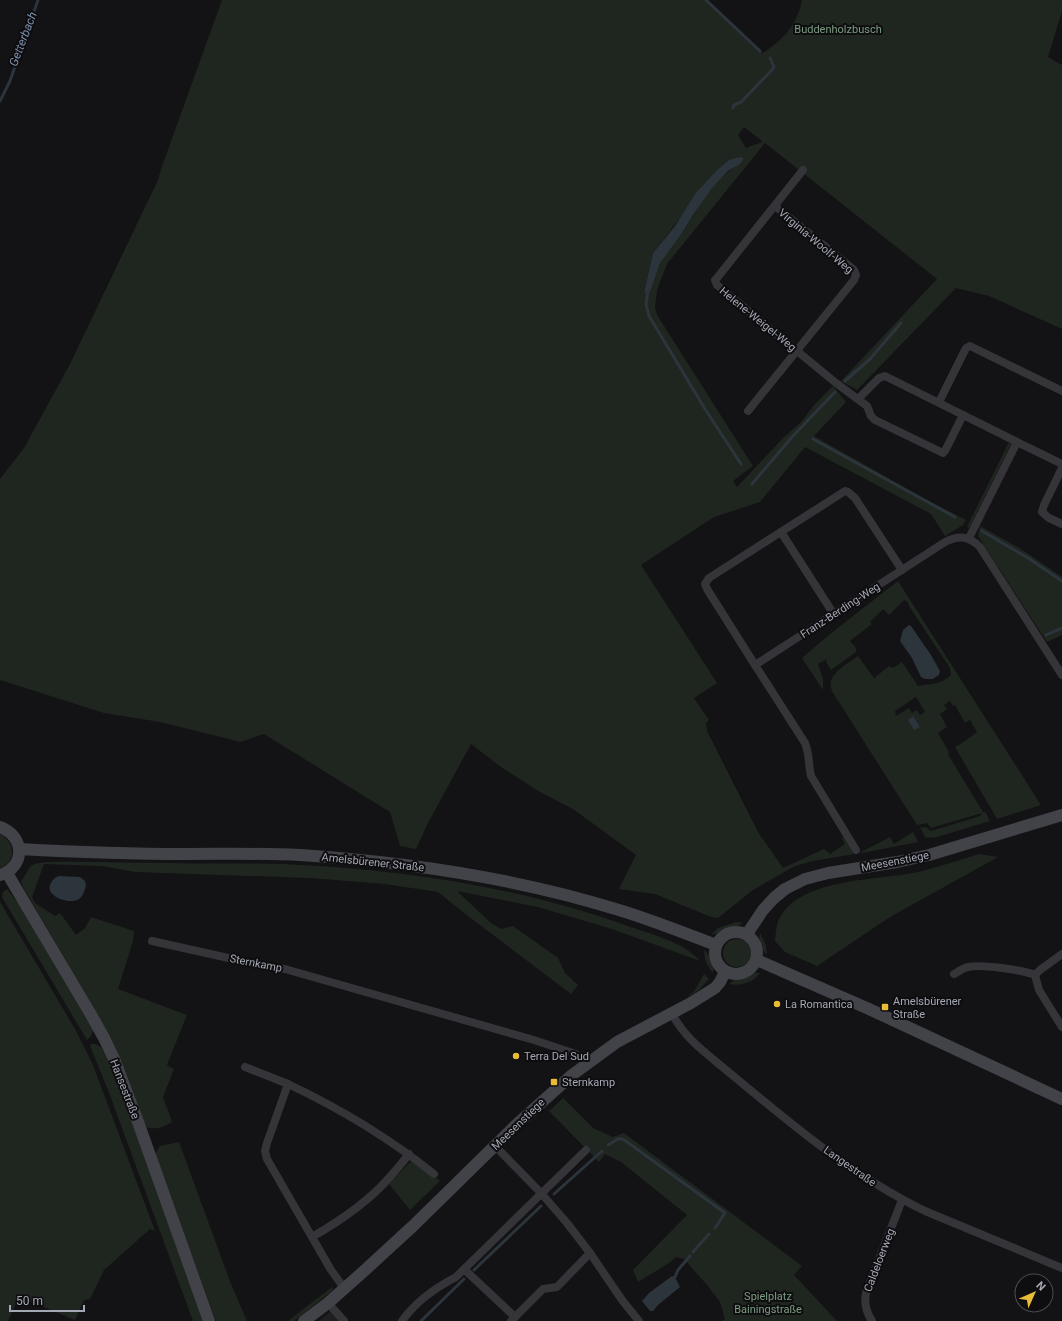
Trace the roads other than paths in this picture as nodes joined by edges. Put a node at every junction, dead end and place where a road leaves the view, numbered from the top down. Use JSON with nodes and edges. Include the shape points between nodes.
{"nodes":[{"id":1,"x":803,"y":170,"type":"dead end"},
{"id":2,"x":775,"y":206,"type":"junction"},
{"id":3,"x":796,"y":351,"type":"junction"},
{"id":4,"x":1062,"y":391,"type":"edge"},
{"id":5,"x":858,"y":399,"type":"junction"},
{"id":6,"x":939,"y":402,"type":"junction"},
{"id":7,"x":748,"y":411,"type":"dead end"},
{"id":8,"x":964,"y":415,"type":"junction"},
{"id":9,"x":1018,"y":442,"type":"junction"},
{"id":10,"x":1062,"y":464,"type":"edge"},
{"id":11,"x":1062,"y":468,"type":"edge"},
{"id":12,"x":1062,"y":524,"type":"edge"},
{"id":13,"x":781,"y":532,"type":"junction"},
{"id":14,"x":969,"y":538,"type":"junction"},
{"id":15,"x":902,"y":570,"type":"junction"},
{"id":16,"x":833,"y":613,"type":"junction"},
{"id":17,"x":755,"y":665,"type":"junction"},
{"id":18,"x":1062,"y":675,"type":"edge"},
{"id":19,"x":1062,"y":815,"type":"edge"},
{"id":20,"x":0,"y":827,"type":"edge"},
{"id":21,"x":20,"y":849,"type":"junction"},
{"id":22,"x":856,"y":850,"type":"dead end"},
{"id":23,"x":3,"y":874,"type":"edge"},
{"id":24,"x":747,"y":934,"type":"junction"},
{"id":25,"x":152,"y":941,"type":"dead end"},
{"id":26,"x":716,"y":946,"type":"junction"},
{"id":27,"x":1062,"y":954,"type":"edge"},
{"id":28,"x":757,"y":960,"type":"junction"},
{"id":29,"x":726,"y":972,"type":"junction"},
{"id":30,"x":954,"y":974,"type":"dead end"},
{"id":31,"x":1035,"y":975,"type":"junction"},
{"id":32,"x":672,"y":1013,"type":"junction"},
{"id":33,"x":1062,"y":1026,"type":"edge"},
{"id":34,"x":587,"y":1063,"type":"junction"},
{"id":35,"x":245,"y":1067,"type":"dead end"},
{"id":36,"x":288,"y":1084,"type":"junction"},
{"id":37,"x":1062,"y":1099,"type":"edge"},
{"id":38,"x":495,"y":1146,"type":"junction"},
{"id":39,"x":586,"y":1150,"type":"dead end"},
{"id":40,"x":409,"y":1154,"type":"junction"},
{"id":41,"x":434,"y":1174,"type":"dead end"},
{"id":42,"x":541,"y":1193,"type":"junction"},
{"id":43,"x":902,"y":1200,"type":"junction"},
{"id":44,"x":312,"y":1237,"type":"junction"},
{"id":45,"x":590,"y":1253,"type":"junction"},
{"id":46,"x":1062,"y":1268,"type":"edge"},
{"id":47,"x":464,"y":1269,"type":"junction"},
{"id":48,"x":344,"y":1288,"type":"junction"},
{"id":49,"x":328,"y":1303,"type":"junction"},
{"id":50,"x":513,"y":1319,"type":"edge"},
{"id":51,"x":209,"y":1321,"type":"edge"},
{"id":52,"x":304,"y":1321,"type":"edge"},
{"id":53,"x":344,"y":1321,"type":"edge"},
{"id":54,"x":402,"y":1321,"type":"edge"},
{"id":55,"x":639,"y":1321,"type":"edge"},
{"id":56,"x":872,"y":1321,"type":"edge"}],
"edges":[{"from":1,"to":2,"type":"street","name":"Helene-Weigel-Weg"},
{"from":2,"to":3,"type":"street","name":"Helene-Weigel-Weg","via":[[717,278],[716,283]]},
{"from":2,"to":3,"type":"street","name":"Virginia-Woolf-Weg","via":[[847,264],[856,275]]},
{"from":3,"to":5,"type":"street","name":"Helene-Weigel-Weg"},
{"from":3,"to":7,"type":"street"},
{"from":4,"to":6,"type":"street","via":[[970,346],[966,348]]},
{"from":5,"to":6,"type":"street","via":[[879,378],[885,376]]},
{"from":5,"to":8,"type":"street","name":"Helene-Weigel-Weg","via":[[867,406],[875,420],[943,453]]},
{"from":6,"to":8,"type":"street"},
{"from":8,"to":9,"type":"street"},
{"from":9,"to":10,"type":"street"},
{"from":9,"to":14,"type":"street"},
{"from":11,"to":12,"type":"street","via":[[1042,512]]},
{"from":13,"to":15,"type":"street","via":[[845,491],[855,498]]},
{"from":13,"to":16,"type":"street"},
{"from":13,"to":17,"type":"street","via":[[709,578],[705,584]]},
{"from":14,"to":15,"type":"street","name":"Franz-Berding-Weg","via":[[955,538],[945,542]]},
{"from":14,"to":18,"type":"street","via":[[980,547]]},
{"from":15,"to":16,"type":"street","name":"Franz-Berding-Weg"},
{"from":16,"to":17,"type":"street","name":"Franz-Berding-Weg"},
{"from":17,"to":22,"type":"street","via":[[805,743],[811,776]]},
{"from":19,"to":24,"type":"street","name":"Meesenstiege","via":[[929,855],[805,879],[774,898]]},
{"from":20,"to":21,"type":"street","via":[[11,833]]},
{"from":21,"to":23,"type":"street","via":[[16,863]]},
{"from":21,"to":26,"type":"street","name":"Amelsbürener Straße","via":[[187,854],[261,853],[405,865],[500,880],[560,893],[626,912]]},
{"from":23,"to":51,"type":"street","name":"Hansestraße","via":[[94,1019],[114,1059]]},
{"from":24,"to":26,"type":"street","via":[[733,931],[725,934]]},
{"from":24,"to":28,"type":"street","via":[[756,944]]},
{"from":25,"to":34,"type":"street","name":"Sternkamp","via":[[286,969],[548,1045],[576,1054]]},
{"from":26,"to":29,"type":"street","via":[[716,960]]},
{"from":27,"to":31,"type":"street"},
{"from":28,"to":29,"type":"street","via":[[747,972]]},
{"from":28,"to":37,"type":"street","via":[[870,1009]]},
{"from":29,"to":32,"type":"street","name":"Meesenstiege","via":[[715,988]]},
{"from":30,"to":31,"type":"street","via":[[968,967],[978,966]]},
{"from":31,"to":33,"type":"street","via":[[1039,990]]},
{"from":32,"to":34,"type":"street","name":"Meesenstiege","via":[[618,1042]]},
{"from":32,"to":43,"type":"street","name":"Langestraße","via":[[685,1034],[778,1112],[839,1159]]},
{"from":34,"to":38,"type":"street","name":"Meesenstiege","via":[[551,1092]]},
{"from":35,"to":36,"type":"street"},
{"from":36,"to":40,"type":"street","via":[[354,1118]]},
{"from":36,"to":44,"type":"street","via":[[265,1151],[270,1166]]},
{"from":38,"to":42,"type":"street"},
{"from":38,"to":48,"type":"street","name":"Meesenstiege","via":[[413,1226]]},
{"from":39,"to":42,"type":"street"},
{"from":40,"to":41,"type":"street"},
{"from":40,"to":44,"type":"street","via":[[365,1201]]},
{"from":42,"to":45,"type":"street"},
{"from":42,"to":47,"type":"street"},
{"from":43,"to":46,"type":"street","name":"Langestraße"},
{"from":43,"to":56,"type":"street","name":"Caldeloerweg","via":[[866,1293],[866,1308]]},
{"from":44,"to":48,"type":"street"},
{"from":45,"to":50,"type":"street","via":[[556,1287],[543,1289]]},
{"from":45,"to":55,"type":"street"},
{"from":47,"to":50,"type":"street"},
{"from":47,"to":54,"type":"street","via":[[419,1302]]},
{"from":48,"to":49,"type":"street","name":"Meesenstiege"},
{"from":49,"to":52,"type":"street","name":"Meesenstiege"},
{"from":49,"to":53,"type":"street"}]}
